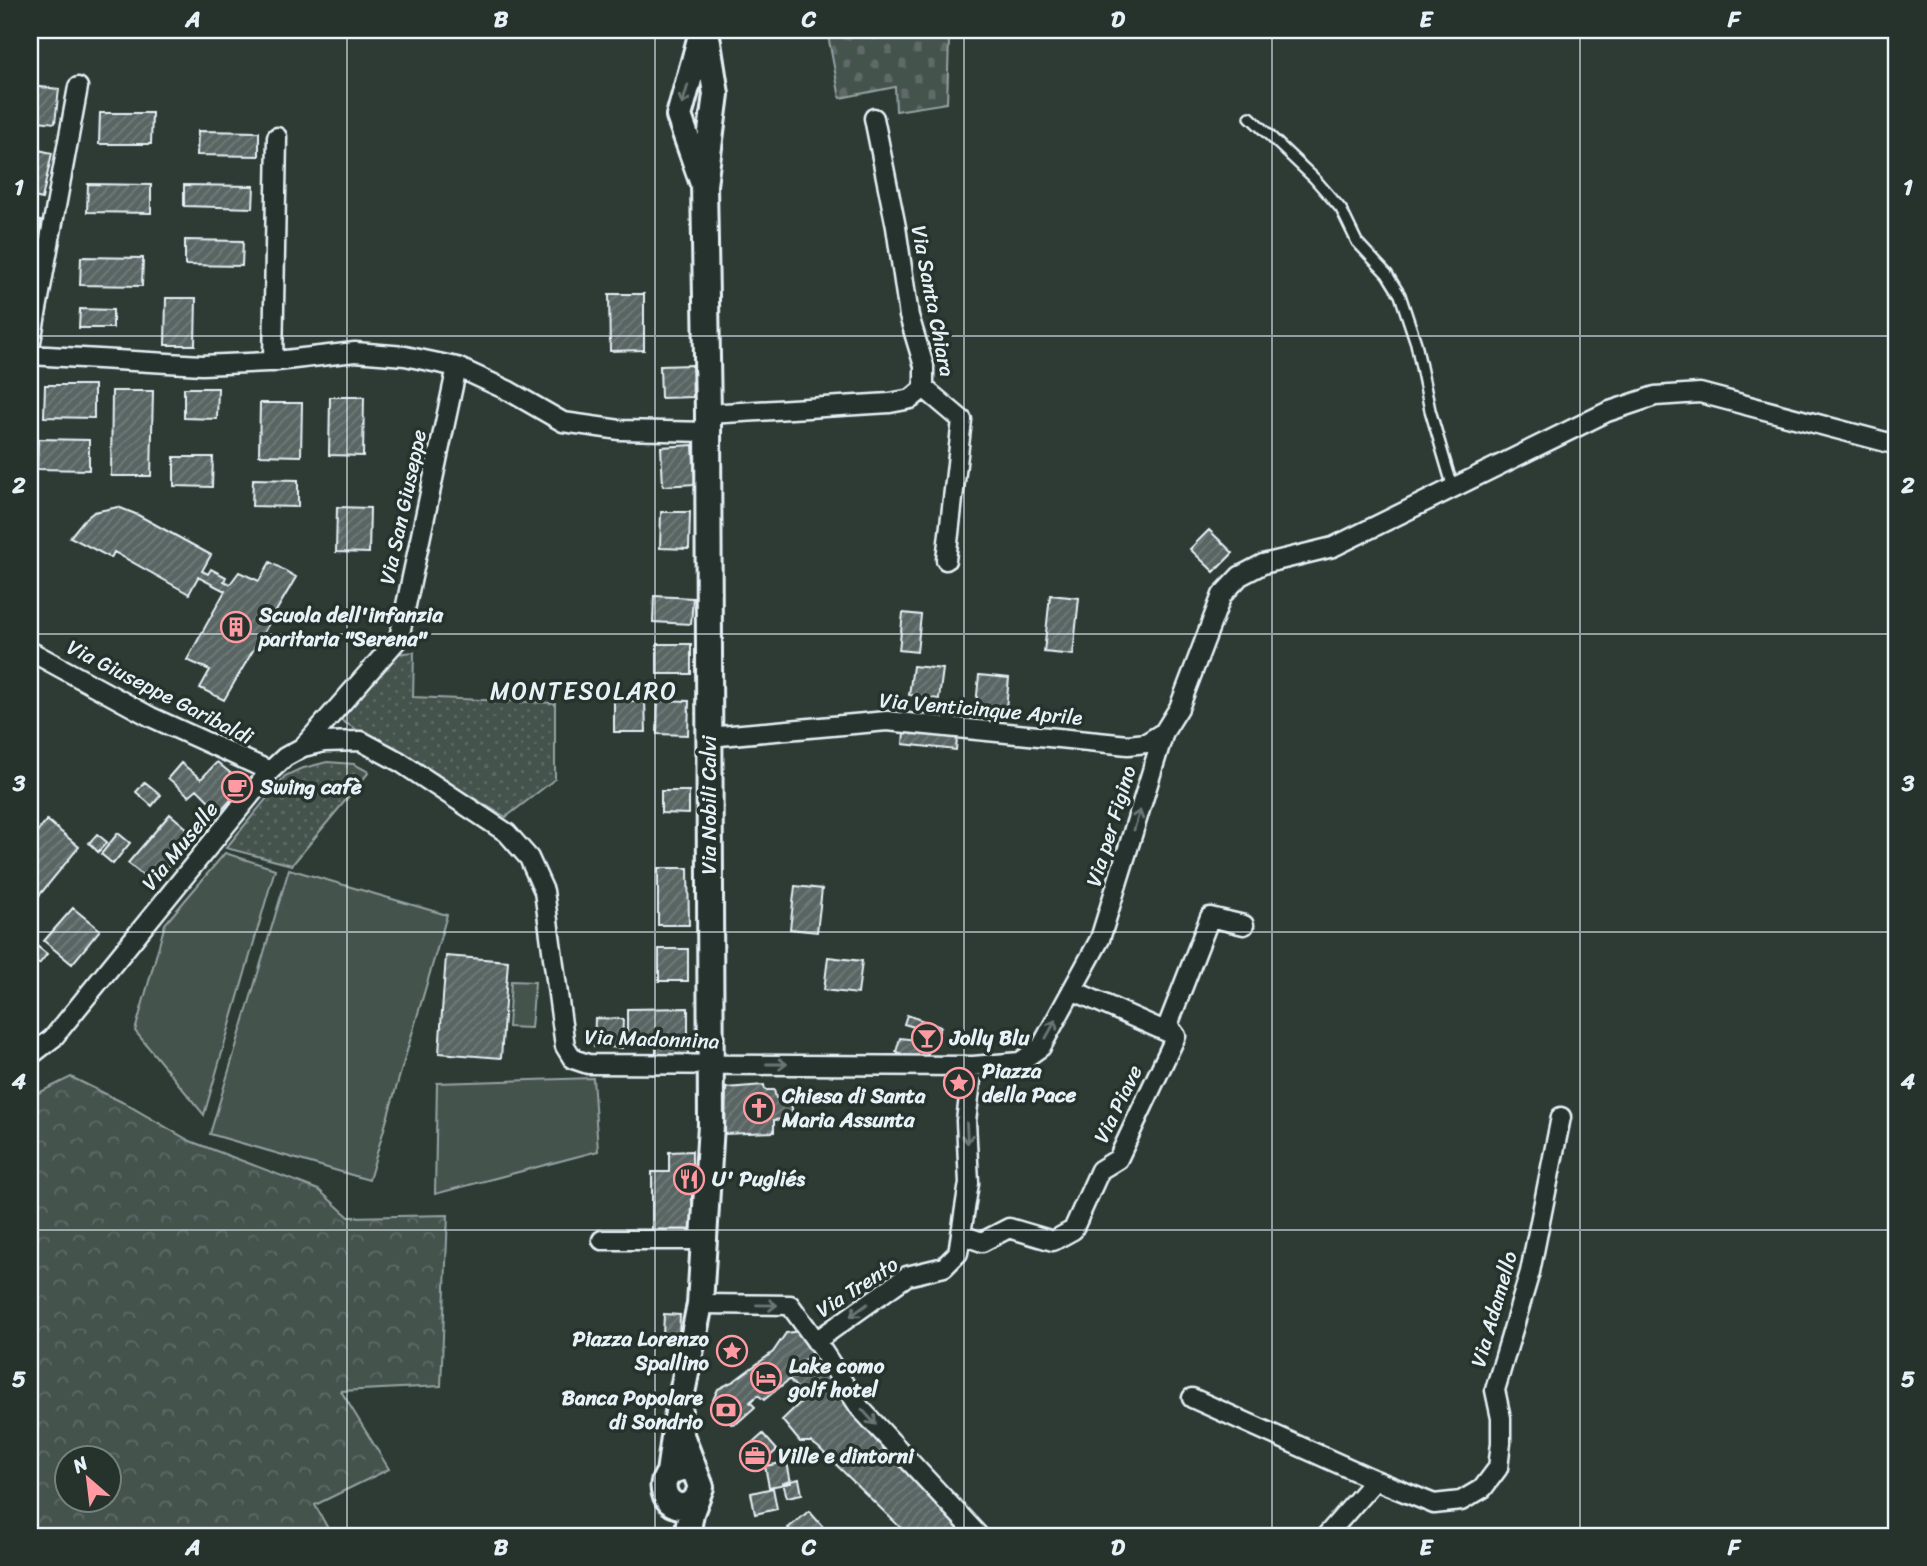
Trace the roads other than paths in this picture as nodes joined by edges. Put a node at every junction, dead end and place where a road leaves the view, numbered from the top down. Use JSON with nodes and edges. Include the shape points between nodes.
{"nodes":[{"id":1,"x":705,"y":30,"type":"edge"},
{"id":2,"x":78,"y":87,"type":"dead end"},
{"id":3,"x":1250,"y":117,"type":"dead end"},
{"id":4,"x":874,"y":118,"type":"dead end"},
{"id":5,"x":277,"y":137,"type":"dead end"},
{"id":6,"x":704,"y":185,"type":"junction"},
{"id":7,"x":30,"y":347,"type":"edge"},
{"id":8,"x":30,"y":355,"type":"edge"},
{"id":9,"x":273,"y":362,"type":"junction"},
{"id":10,"x":457,"y":367,"type":"junction"},
{"id":11,"x":924,"y":388,"type":"junction"},
{"id":12,"x":708,"y":423,"type":"junction"},
{"id":13,"x":1897,"y":445,"type":"edge"},
{"id":14,"x":1453,"y":488,"type":"junction"},
{"id":15,"x":946,"y":560,"type":"dead end"},
{"id":16,"x":30,"y":651,"type":"edge"},
{"id":17,"x":1164,"y":732,"type":"junction"},
{"id":18,"x":709,"y":737,"type":"junction"},
{"id":19,"x":303,"y":747,"type":"junction"},
{"id":20,"x":400,"y":762,"type":"joint"},
{"id":21,"x":270,"y":771,"type":"junction"},
{"id":22,"x":1244,"y":925,"type":"dead end"},
{"id":23,"x":1072,"y":990,"type":"junction"},
{"id":24,"x":1176,"y":1036,"type":"junction"},
{"id":25,"x":30,"y":1056,"type":"edge"},
{"id":26,"x":709,"y":1064,"type":"junction"},
{"id":27,"x":973,"y":1066,"type":"junction"},
{"id":28,"x":1561,"y":1117,"type":"dead end"},
{"id":29,"x":601,"y":1240,"type":"dead end"},
{"id":30,"x":704,"y":1240,"type":"junction"},
{"id":31,"x":960,"y":1244,"type":"junction"},
{"id":32,"x":700,"y":1304,"type":"junction"},
{"id":33,"x":816,"y":1341,"type":"junction"},
{"id":34,"x":1192,"y":1398,"type":"dead end"},
{"id":35,"x":676,"y":1423,"type":"junction"},
{"id":36,"x":694,"y":1472,"type":"junction"},
{"id":37,"x":669,"y":1474,"type":"junction"},
{"id":38,"x":1375,"y":1480,"type":"junction"},
{"id":39,"x":686,"y":1503,"type":"junction"},
{"id":40,"x":685,"y":1536,"type":"edge"},
{"id":41,"x":979,"y":1536,"type":"edge"},
{"id":42,"x":1326,"y":1536,"type":"edge"}],
"edges":[{"from":1,"to":6,"type":"main road","name":"Via Nobili Calvi","via":[[716,94]]},
{"from":1,"to":6,"type":"main road","name":"Via Nobili Calvi","one_way":true,"via":[[679,116]]},
{"from":2,"to":7,"type":"street"},
{"from":3,"to":14,"type":"lane","via":[[1341,209],[1357,242],[1401,295]]},
{"from":4,"to":11,"type":"street","name":"Via Santa Chiara","via":[[909,316],[924,366]]},
{"from":5,"to":9,"type":"street"},
{"from":6,"to":12,"type":"main road","name":"Via Nobili Calvi"},
{"from":8,"to":9,"type":"street","via":[[202,365]]},
{"from":9,"to":10,"type":"street","via":[[355,352]]},
{"from":10,"to":12,"type":"street","via":[[563,422],[620,430]]},
{"from":10,"to":19,"type":"street","name":"Via San Giuseppe","via":[[399,638]]},
{"from":11,"to":12,"type":"street","via":[[911,399],[890,403]]},
{"from":11,"to":15,"type":"street","name":"Via Santa Chiara","via":[[962,420]]},
{"from":12,"to":18,"type":"main road","name":"Via Nobili Calvi"},
{"from":13,"to":14,"type":"street","name":"Via per Figino","via":[[1700,393],[1655,396],[1607,412]]},
{"from":14,"to":17,"type":"street","name":"Via per Figino","via":[[1333,547],[1263,564],[1240,576],[1222,596],[1179,708]]},
{"from":16,"to":21,"type":"street","name":"Via Giuseppe Garibaldi","via":[[151,717]]},
{"from":17,"to":18,"type":"street","name":"Via Venticinque Aprile","via":[[1146,743],[1128,745],[887,721]]},
{"from":23,"to":17,"type":"street","name":"Via per Figino","one_way":true,"via":[[1101,939]]},
{"from":18,"to":26,"type":"main road","name":"Via Nobili Calvi"},
{"from":19,"to":20,"type":"street","name":"Via Muselle","via":[[361,741]]},
{"from":19,"to":21,"type":"street","name":"Via Muselle"},
{"from":20,"to":26,"type":"street","name":"Via Madonnina","via":[[507,833],[529,858],[544,891],[565,1046],[573,1059],[588,1064]]},
{"from":21,"to":25,"type":"street","name":"Via Muselle","via":[[53,1038]]},
{"from":22,"to":24,"type":"street","name":"Via Piave","via":[[1210,917],[1168,1025]]},
{"from":23,"to":24,"type":"street"},
{"from":27,"to":23,"type":"street","name":"Via per Figino","one_way":true,"via":[[1020,1062],[1041,1047]]},
{"from":24,"to":31,"type":"street","name":"Via Piave","via":[[1118,1159],[1100,1170],[1073,1230],[1053,1241],[1009,1228],[982,1242]]},
{"from":26,"to":27,"type":"street","name":"Via Madonnina","one_way":true},
{"from":26,"to":30,"type":"main road","name":"Via Nobili Calvi"},
{"from":27,"to":31,"type":"street","one_way":true,"via":[[966,1121],[969,1183]]},
{"from":28,"to":38,"type":"street","name":"Via Adamello","via":[[1530,1272],[1495,1390],[1501,1418],[1498,1468],[1483,1488],[1461,1501],[1434,1504]]},
{"from":29,"to":30,"type":"street"},
{"from":30,"to":32,"type":"main road","name":"Via Nobili Calvi"},
{"from":31,"to":33,"type":"street","name":"Via Trento","one_way":true,"via":[[944,1267],[907,1276]]},
{"from":32,"to":33,"type":"street","one_way":true,"via":[[790,1306]]},
{"from":32,"to":35,"type":"main road","name":"Via Nobili Calvi"},
{"from":33,"to":41,"type":"street","one_way":true,"via":[[860,1408]]},
{"from":34,"to":38,"type":"street"},
{"from":35,"to":36,"type":"main road"},
{"from":35,"to":37,"type":"main road","name":"Via Nobili Calvi"},
{"from":36,"to":37,"type":"main road","via":[[680,1468]]},
{"from":36,"to":39,"type":"main road","via":[[701,1488]]},
{"from":37,"to":39,"type":"main road","via":[[663,1491],[669,1501]]},
{"from":38,"to":42,"type":"street"},
{"from":39,"to":40,"type":"main road"}]}
